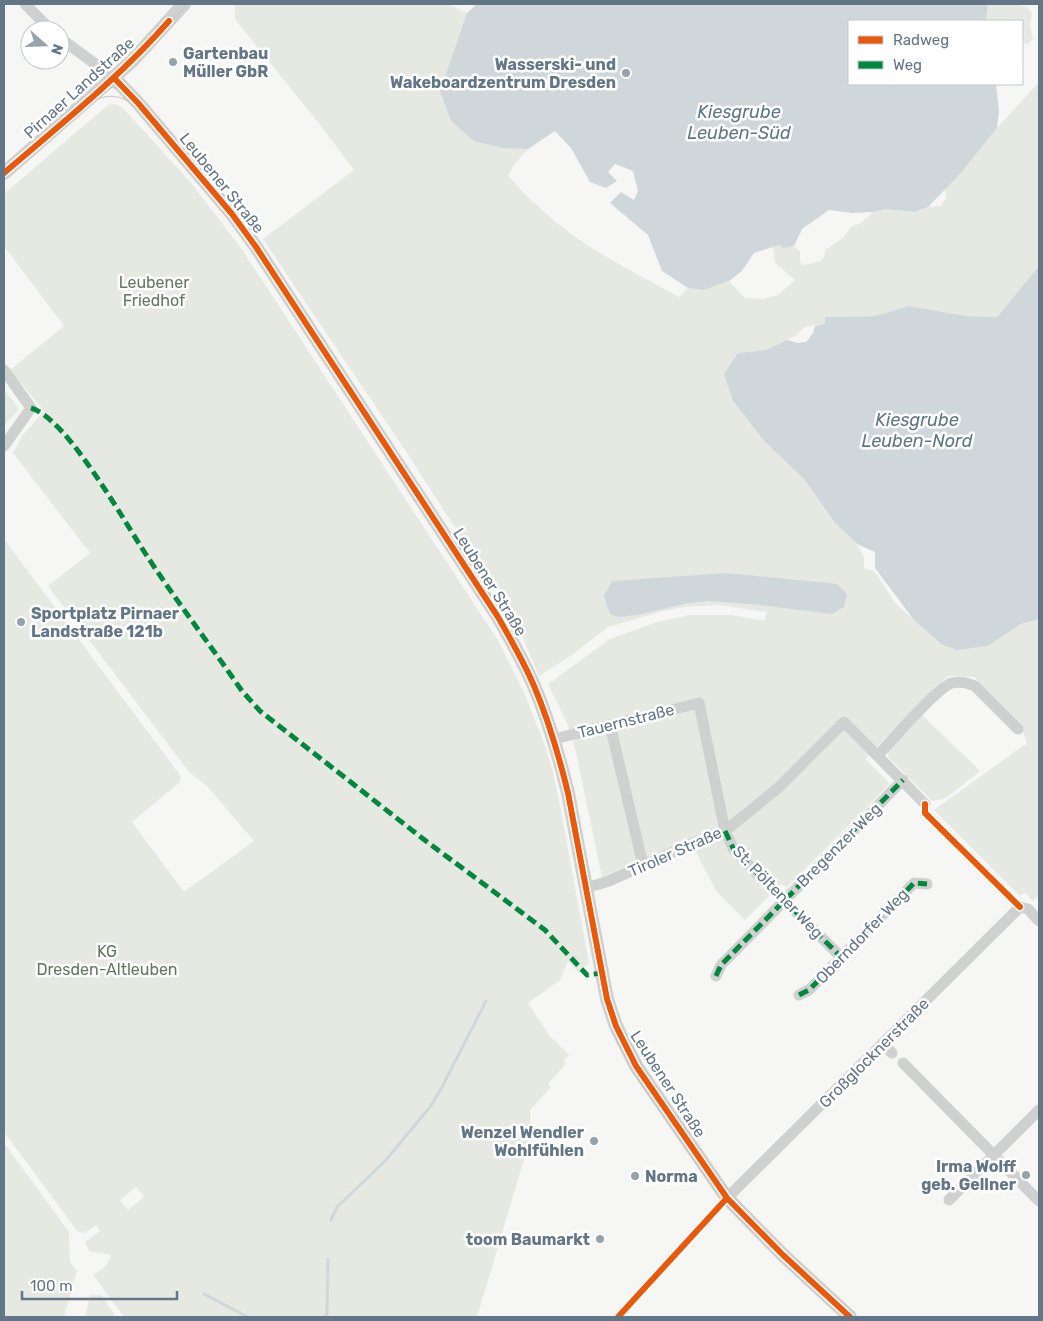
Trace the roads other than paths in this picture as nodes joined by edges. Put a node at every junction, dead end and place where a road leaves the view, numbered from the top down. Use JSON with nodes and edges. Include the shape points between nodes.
{"nodes":[{"id":1,"x":25,"y":4,"type":"edge"},
{"id":2,"x":184,"y":4,"type":"edge"},
{"id":3,"x":41,"y":20,"type":"edge"},
{"id":4,"x":70,"y":45,"type":"edge"},
{"id":5,"x":114,"y":78,"type":"junction"},
{"id":6,"x":4,"y":173,"type":"edge"},
{"id":7,"x":4,"y":370,"type":"edge"},
{"id":8,"x":4,"y":446,"type":"edge"},
{"id":9,"x":699,"y":703,"type":"joint"},
{"id":10,"x":610,"y":725,"type":"junction"},
{"id":11,"x":1018,"y":729,"type":"dead end"},
{"id":12,"x":554,"y":739,"type":"junction"},
{"id":13,"x":878,"y":755,"type":"junction"},
{"id":14,"x":903,"y":780,"type":"junction"},
{"id":15,"x":925,"y":804,"type":"dead end"},
{"id":16,"x":725,"y":831,"type":"junction"},
{"id":17,"x":643,"y":865,"type":"junction"},
{"id":18,"x":927,"y":884,"type":"dead end"},
{"id":19,"x":586,"y":888,"type":"junction"},
{"id":20,"x":784,"y":900,"type":"junction"},
{"id":21,"x":1039,"y":921,"type":"edge"},
{"id":22,"x":841,"y":957,"type":"junction"},
{"id":23,"x":716,"y":976,"type":"dead end"},
{"id":24,"x":799,"y":996,"type":"dead end"},
{"id":25,"x":883,"y":1044,"type":"junction"},
{"id":26,"x":892,"y":1052,"type":"dead end"},
{"id":27,"x":903,"y":1063,"type":"dead end"},
{"id":28,"x":1039,"y":1110,"type":"edge"},
{"id":29,"x":994,"y":1155,"type":"junction"},
{"id":30,"x":728,"y":1198,"type":"junction"},
{"id":31,"x":949,"y":1200,"type":"dead end"},
{"id":32,"x":1039,"y":1201,"type":"edge"},
{"id":33,"x":850,"y":1317,"type":"edge"}],
"edges":[{"from":1,"to":3,"type":"street"},
{"from":2,"to":5,"type":"street","name":"Pirnaer Landstraße"},
{"from":4,"to":5,"type":"street"},
{"from":5,"to":6,"type":"street","name":"Pirnaer Landstraße"},
{"from":5,"to":12,"type":"street","name":"Leubener Straße","via":[[232,214],[256,247],[498,618],[534,686]]},
{"from":7,"to":8,"type":"street","via":[[31,408]]},
{"from":9,"to":10,"type":"street","name":"Tauernstraße"},
{"from":9,"to":16,"type":"street","name":"St. Pöltener Weg"},
{"from":10,"to":12,"type":"street","name":"Tauernstraße"},
{"from":10,"to":17,"type":"street"},
{"from":11,"to":13,"type":"street","via":[[975,686],[953,682],[930,699]]},
{"from":12,"to":19,"type":"street","name":"Leubener Straße","via":[[568,792]]},
{"from":13,"to":14,"type":"street"},
{"from":13,"to":16,"type":"street","name":"Tiroler Straße","via":[[844,722],[778,788]]},
{"from":14,"to":15,"type":"street"},
{"from":14,"to":20,"type":"street","name":"Bregenzer Weg"},
{"from":16,"to":17,"type":"street","name":"Tiroler Straße"},
{"from":16,"to":20,"type":"street","name":"St. Pöltener Weg","via":[[734,850]]},
{"from":17,"to":19,"type":"street","name":"Tiroler Straße"},
{"from":18,"to":22,"type":"street","name":"Oberndorfer Weg","via":[[914,883]]},
{"from":19,"to":30,"type":"street","name":"Leubener Straße","via":[[607,999],[616,1026],[636,1066]]},
{"from":20,"to":22,"type":"street","name":"St. Pöltener Weg"},
{"from":20,"to":23,"type":"street","name":"Bregenzer Weg","via":[[721,965]]},
{"from":21,"to":25,"type":"street","name":"Großglocknerstraße","via":[[1020,907]]},
{"from":22,"to":24,"type":"street","name":"Oberndorfer Weg"},
{"from":25,"to":26,"type":"street"},
{"from":25,"to":30,"type":"street","name":"Großglocknerstraße"},
{"from":27,"to":29,"type":"street"},
{"from":28,"to":29,"type":"street"},
{"from":29,"to":31,"type":"street"},
{"from":29,"to":32,"type":"street"},
{"from":30,"to":33,"type":"street","name":"Leubener Straße"}]}
